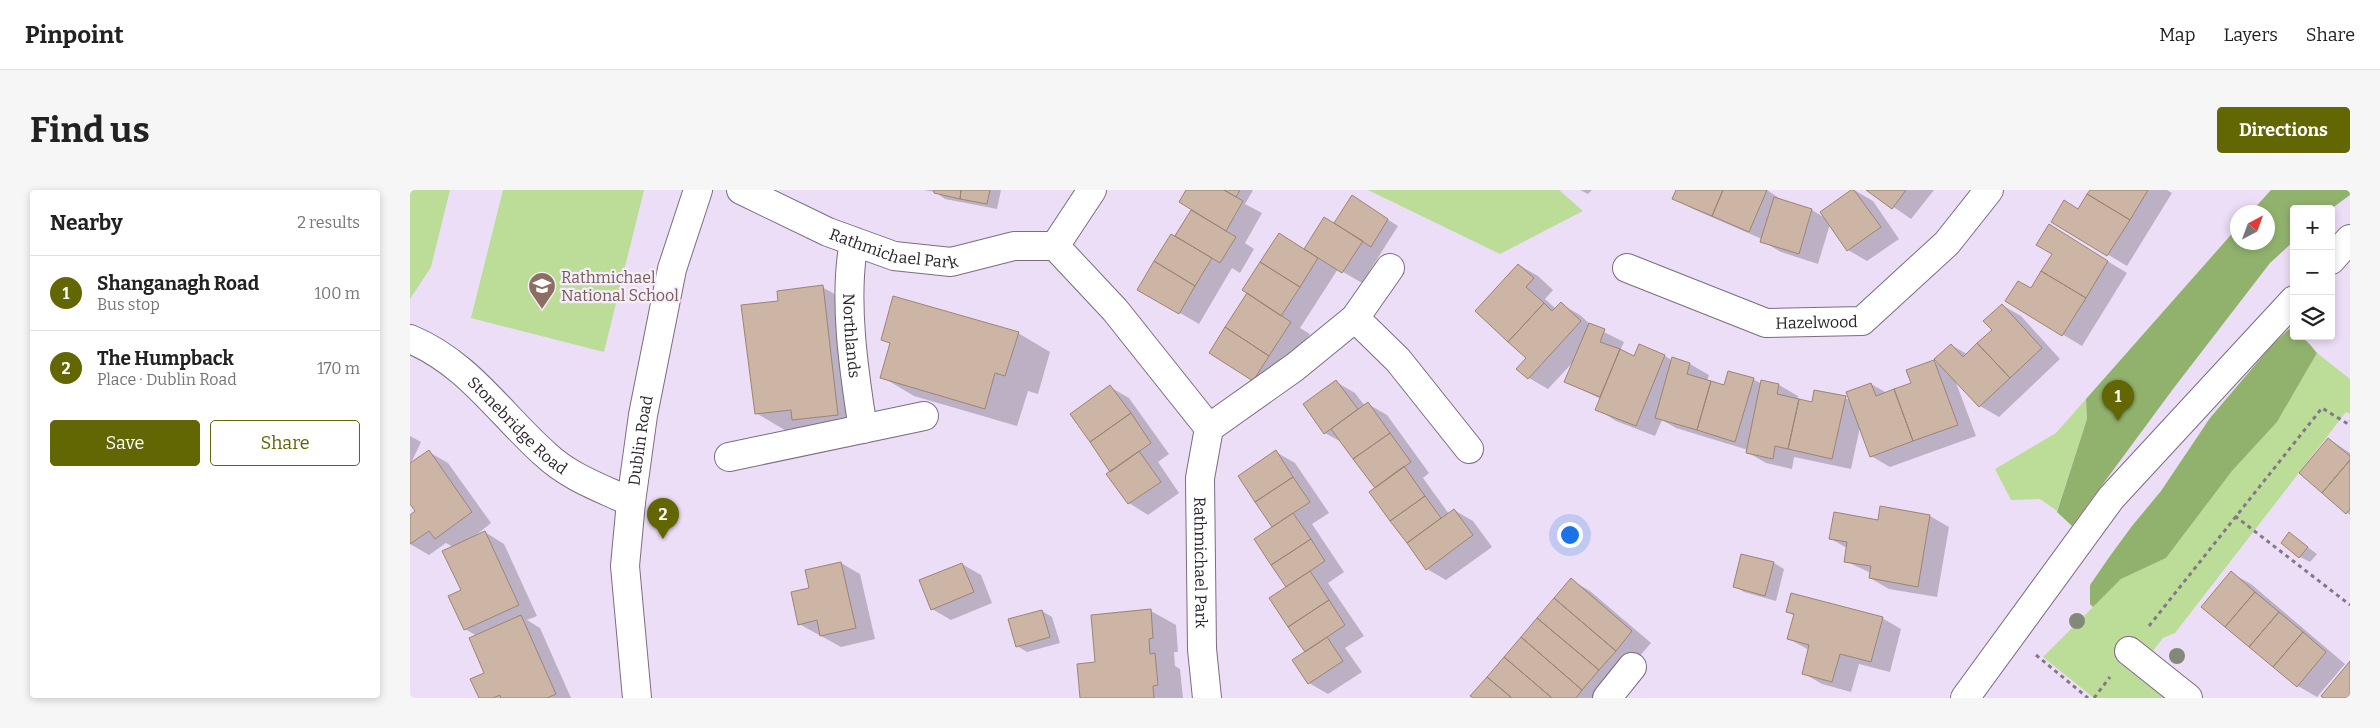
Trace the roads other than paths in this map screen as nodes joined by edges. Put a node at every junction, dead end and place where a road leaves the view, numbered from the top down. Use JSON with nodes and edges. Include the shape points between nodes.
{"nodes":[{"id":1,"x":698,"y":190,"type":"edge"},
{"id":2,"x":741,"y":190,"type":"edge"},
{"id":3,"x":1092,"y":190,"type":"edge"},
{"id":4,"x":1989,"y":190,"type":"edge"},
{"id":5,"x":2350,"y":239,"type":"edge"},
{"id":6,"x":854,"y":242,"type":"junction"},
{"id":7,"x":1055,"y":246,"type":"junction"},
{"id":8,"x":2335,"y":256,"type":"edge"},
{"id":9,"x":1390,"y":268,"type":"dead end"},
{"id":10,"x":1627,"y":268,"type":"dead end"},
{"id":11,"x":2290,"y":304,"type":"edge"},
{"id":12,"x":1355,"y":318,"type":"junction"},
{"id":13,"x":410,"y":339,"type":"edge"},
{"id":14,"x":924,"y":416,"type":"dead end"},
{"id":15,"x":1209,"y":428,"type":"junction"},
{"id":16,"x":863,"y":429,"type":"junction"},
{"id":17,"x":1469,"y":449,"type":"dead end"},
{"id":18,"x":729,"y":457,"type":"dead end"},
{"id":19,"x":631,"y":502,"type":"junction"},
{"id":20,"x":2129,"y":651,"type":"road end"},
{"id":21,"x":1632,"y":667,"type":"dead end"},
{"id":22,"x":637,"y":698,"type":"edge"},
{"id":23,"x":1207,"y":698,"type":"edge"},
{"id":24,"x":1607,"y":698,"type":"edge"},
{"id":25,"x":1965,"y":698,"type":"edge"},
{"id":26,"x":2188,"y":698,"type":"edge"}],
"edges":[{"from":1,"to":19,"type":"street","name":"Dublin Road","via":[[672,269],[643,415]]},
{"from":2,"to":6,"type":"street","name":"Rathmichael Park"},
{"from":3,"to":7,"type":"street"},
{"from":4,"to":10,"type":"street","name":"Hazelwood","via":[[1947,242],[1862,321],[1766,323]]},
{"from":5,"to":8,"type":"street"},
{"from":6,"to":7,"type":"street","name":"Rathmichael Park","via":[[894,256],[951,262],[1014,246]]},
{"from":6,"to":16,"type":"street","name":"Northlands","via":[[850,262],[853,364]]},
{"from":7,"to":15,"type":"street","via":[[1115,310]]},
{"from":9,"to":12,"type":"street"},
{"from":11,"to":25,"type":"street","via":[[2111,498]]},
{"from":12,"to":15,"type":"street","via":[[1295,367]]},
{"from":12,"to":17,"type":"street","via":[[1398,360]]},
{"from":13,"to":19,"type":"street","name":"Stonebridge Road","via":[[469,376],[561,468]]},
{"from":14,"to":16,"type":"street"},
{"from":15,"to":23,"type":"street","name":"Rathmichael Park","via":[[1200,478],[1202,650]]},
{"from":16,"to":18,"type":"street"},
{"from":19,"to":22,"type":"street","name":"Dublin Road","via":[[624,566]]},
{"from":20,"to":26,"type":"street"},
{"from":21,"to":24,"type":"street"}]}
